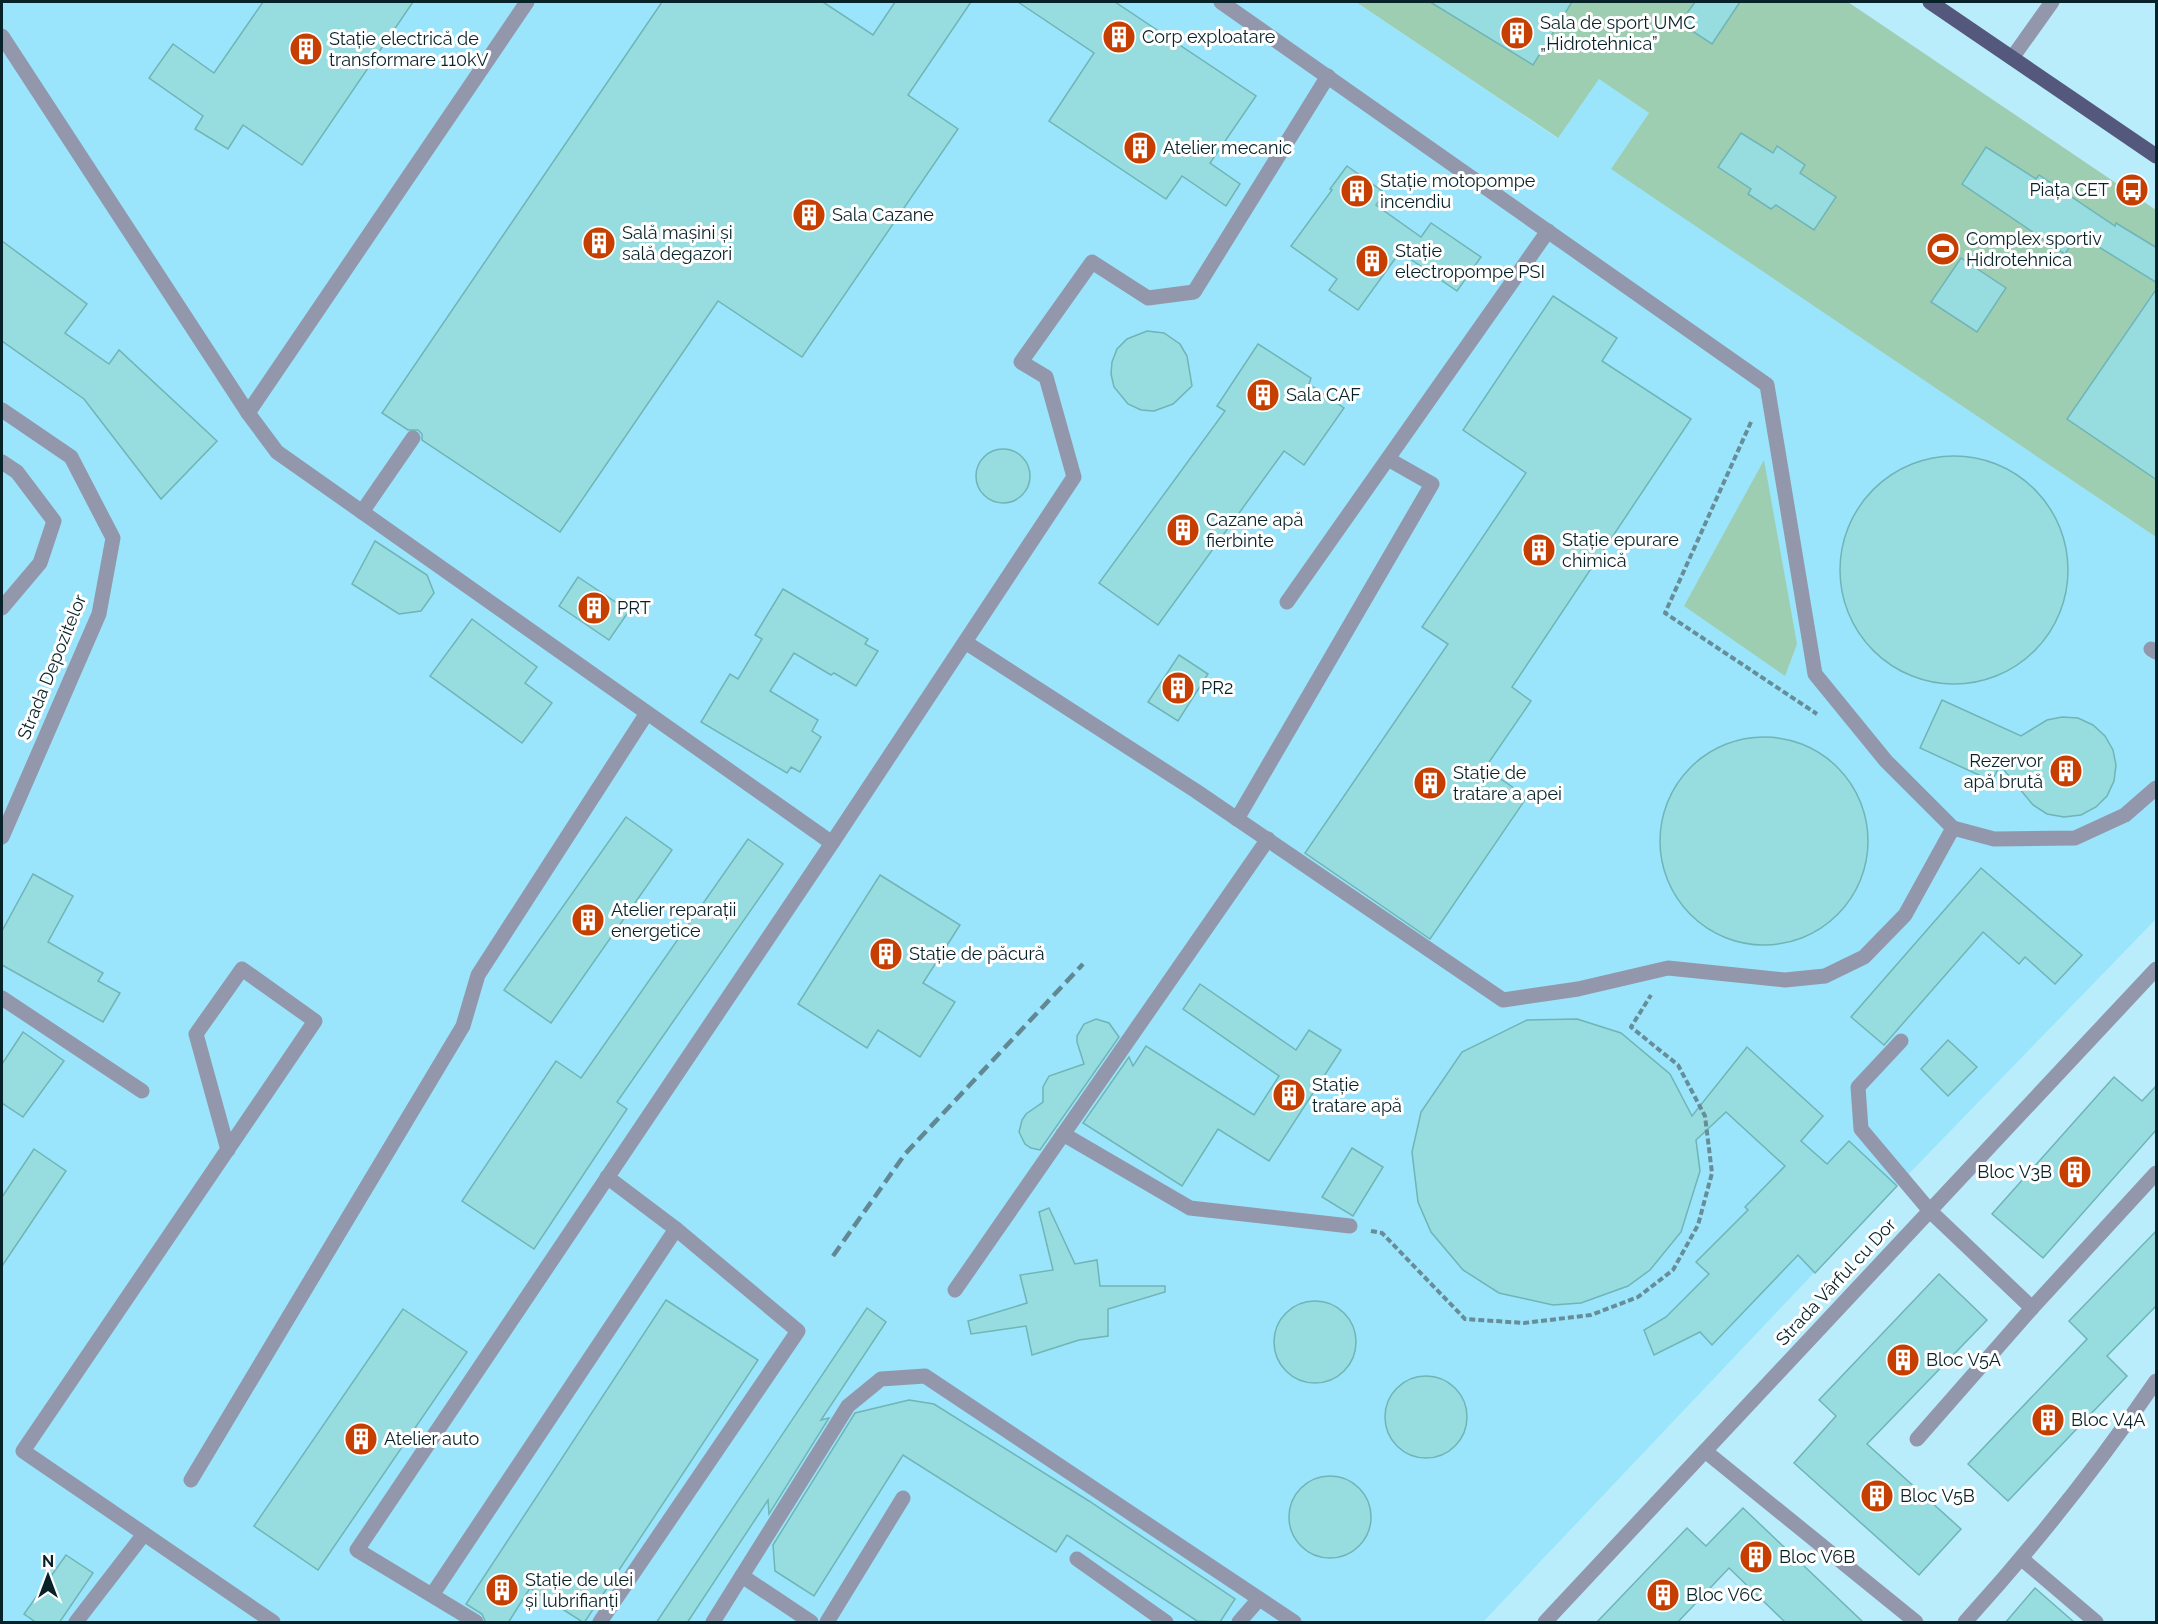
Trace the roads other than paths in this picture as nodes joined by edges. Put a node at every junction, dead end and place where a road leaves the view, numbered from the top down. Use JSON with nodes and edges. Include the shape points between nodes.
{"nodes":[{"id":1,"x":527,"y":2,"type":"edge"},
{"id":2,"x":1221,"y":2,"type":"edge"},
{"id":3,"x":1930,"y":2,"type":"edge"},
{"id":4,"x":2052,"y":2,"type":"edge"},
{"id":5,"x":2,"y":36,"type":"edge"},
{"id":6,"x":2012,"y":58,"type":"junction"},
{"id":7,"x":1328,"y":76,"type":"junction"},
{"id":8,"x":2157,"y":156,"type":"edge"},
{"id":9,"x":1548,"y":231,"type":"junction"},
{"id":10,"x":2,"y":410,"type":"edge"},
{"id":11,"x":248,"y":413,"type":"junction"},
{"id":12,"x":412,"y":438,"type":"dead end"},
{"id":13,"x":1388,"y":459,"type":"junction"},
{"id":14,"x":2,"y":462,"type":"edge"},
{"id":15,"x":362,"y":512,"type":"junction"},
{"id":16,"x":1287,"y":602,"type":"dead end"},
{"id":17,"x":2,"y":608,"type":"edge"},
{"id":18,"x":964,"y":642,"type":"junction"},
{"id":19,"x":647,"y":712,"type":"junction"},
{"id":20,"x":2157,"y":788,"type":"edge"},
{"id":21,"x":1237,"y":819,"type":"junction"},
{"id":22,"x":1953,"y":828,"type":"junction"},
{"id":23,"x":2,"y":837,"type":"edge"},
{"id":24,"x":1268,"y":839,"type":"junction"},
{"id":25,"x":832,"y":843,"type":"junction"},
{"id":26,"x":2157,"y":969,"type":"edge"},
{"id":27,"x":2151,"y":985,"type":"edge"},
{"id":28,"x":2,"y":998,"type":"edge"},
{"id":29,"x":1901,"y":1041,"type":"dead end"},
{"id":30,"x":142,"y":1091,"type":"dead end"},
{"id":31,"x":1063,"y":1134,"type":"junction"},
{"id":32,"x":228,"y":1149,"type":"junction"},
{"id":33,"x":2157,"y":1173,"type":"edge"},
{"id":34,"x":607,"y":1177,"type":"junction"},
{"id":35,"x":1930,"y":1211,"type":"junction"},
{"id":36,"x":1350,"y":1226,"type":"road end"},
{"id":37,"x":676,"y":1229,"type":"junction"},
{"id":38,"x":955,"y":1290,"type":"dead end"},
{"id":39,"x":2032,"y":1308,"type":"junction"},
{"id":40,"x":2157,"y":1381,"type":"edge"},
{"id":41,"x":1917,"y":1439,"type":"dead end"},
{"id":42,"x":1705,"y":1451,"type":"junction"},
{"id":43,"x":191,"y":1480,"type":"dead end"},
{"id":44,"x":903,"y":1498,"type":"dead end"},
{"id":45,"x":144,"y":1534,"type":"junction"},
{"id":46,"x":1077,"y":1559,"type":"dead end"},
{"id":47,"x":2022,"y":1559,"type":"junction"},
{"id":48,"x":742,"y":1576,"type":"junction"},
{"id":49,"x":432,"y":1595,"type":"junction"},
{"id":50,"x":1259,"y":1599,"type":"junction"},
{"id":51,"x":76,"y":1623,"type":"edge"},
{"id":52,"x":273,"y":1623,"type":"edge"},
{"id":53,"x":476,"y":1623,"type":"edge"},
{"id":54,"x":600,"y":1623,"type":"edge"},
{"id":55,"x":713,"y":1623,"type":"edge"},
{"id":56,"x":811,"y":1623,"type":"edge"},
{"id":57,"x":827,"y":1623,"type":"edge"},
{"id":58,"x":1166,"y":1623,"type":"edge"},
{"id":59,"x":1239,"y":1623,"type":"edge"},
{"id":60,"x":1294,"y":1623,"type":"edge"},
{"id":61,"x":1545,"y":1623,"type":"edge"},
{"id":62,"x":1916,"y":1623,"type":"edge"},
{"id":63,"x":1965,"y":1623,"type":"edge"},
{"id":64,"x":2096,"y":1623,"type":"edge"}],
"edges":[{"from":1,"to":11,"type":"street"},
{"from":2,"to":7,"type":"street"},
{"from":3,"to":6,"type":"main road"},
{"from":4,"to":6,"type":"street"},
{"from":5,"to":11,"type":"street"},
{"from":6,"to":8,"type":"main road"},
{"from":7,"to":9,"type":"street"},
{"from":7,"to":18,"type":"street","via":[[1194,292],[1148,298],[1092,262],[1021,362],[1046,377],[1074,477]]},
{"from":9,"to":13,"type":"street"},
{"from":9,"to":22,"type":"street","via":[[1767,385],[1815,674],[1886,761]]},
{"from":10,"to":23,"type":"street","name":"Strada Depozitelor","via":[[71,457],[113,538],[99,614]]},
{"from":11,"to":15,"type":"street","via":[[277,452]]},
{"from":12,"to":15,"type":"street"},
{"from":13,"to":16,"type":"street"},
{"from":13,"to":21,"type":"street","via":[[1432,484]]},
{"from":14,"to":17,"type":"street","via":[[17,472],[54,521],[40,563]]},
{"from":15,"to":19,"type":"street"},
{"from":18,"to":21,"type":"street"},
{"from":18,"to":25,"type":"street"},
{"from":19,"to":25,"type":"street"},
{"from":19,"to":43,"type":"street","via":[[478,975],[463,1026]]},
{"from":20,"to":22,"type":"street","via":[[2125,815],[2075,838],[1994,839]]},
{"from":21,"to":24,"type":"street"},
{"from":22,"to":24,"type":"street","via":[[1905,915],[1864,957],[1825,976],[1785,980],[1668,968],[1503,1000]]},
{"from":24,"to":31,"type":"street"},
{"from":25,"to":34,"type":"street"},
{"from":26,"to":27,"type":"street","name":"Strada Vârful cu Dor"},
{"from":27,"to":35,"type":"street","name":"Strada Vârful cu Dor"},
{"from":28,"to":30,"type":"street"},
{"from":29,"to":35,"type":"street","via":[[1858,1087],[1861,1130]]},
{"from":31,"to":36,"type":"street","via":[[1190,1208]]},
{"from":31,"to":38,"type":"street"},
{"from":32,"to":32,"type":"street","via":[[196,1034],[242,969],[315,1021]]},
{"from":32,"to":45,"type":"street","via":[[23,1451]]},
{"from":33,"to":39,"type":"street"},
{"from":34,"to":37,"type":"street"},
{"from":34,"to":49,"type":"street","via":[[357,1550]]},
{"from":35,"to":39,"type":"street"},
{"from":35,"to":42,"type":"street","name":"Strada Vârful cu Dor"},
{"from":37,"to":49,"type":"street"},
{"from":37,"to":54,"type":"street","via":[[798,1331]]},
{"from":39,"to":41,"type":"street"},
{"from":40,"to":47,"type":"street","via":[[2114,1443]]},
{"from":42,"to":61,"type":"street","name":"Strada Vârful cu Dor"},
{"from":42,"to":62,"type":"street"},
{"from":44,"to":57,"type":"street"},
{"from":45,"to":51,"type":"street"},
{"from":45,"to":52,"type":"street"},
{"from":46,"to":58,"type":"street"},
{"from":47,"to":63,"type":"street"},
{"from":47,"to":64,"type":"street"},
{"from":48,"to":50,"type":"street","via":[[848,1406],[881,1380],[925,1376]]},
{"from":48,"to":55,"type":"street"},
{"from":48,"to":56,"type":"street"},
{"from":49,"to":53,"type":"street"},
{"from":50,"to":59,"type":"street"},
{"from":50,"to":60,"type":"street"}]}
